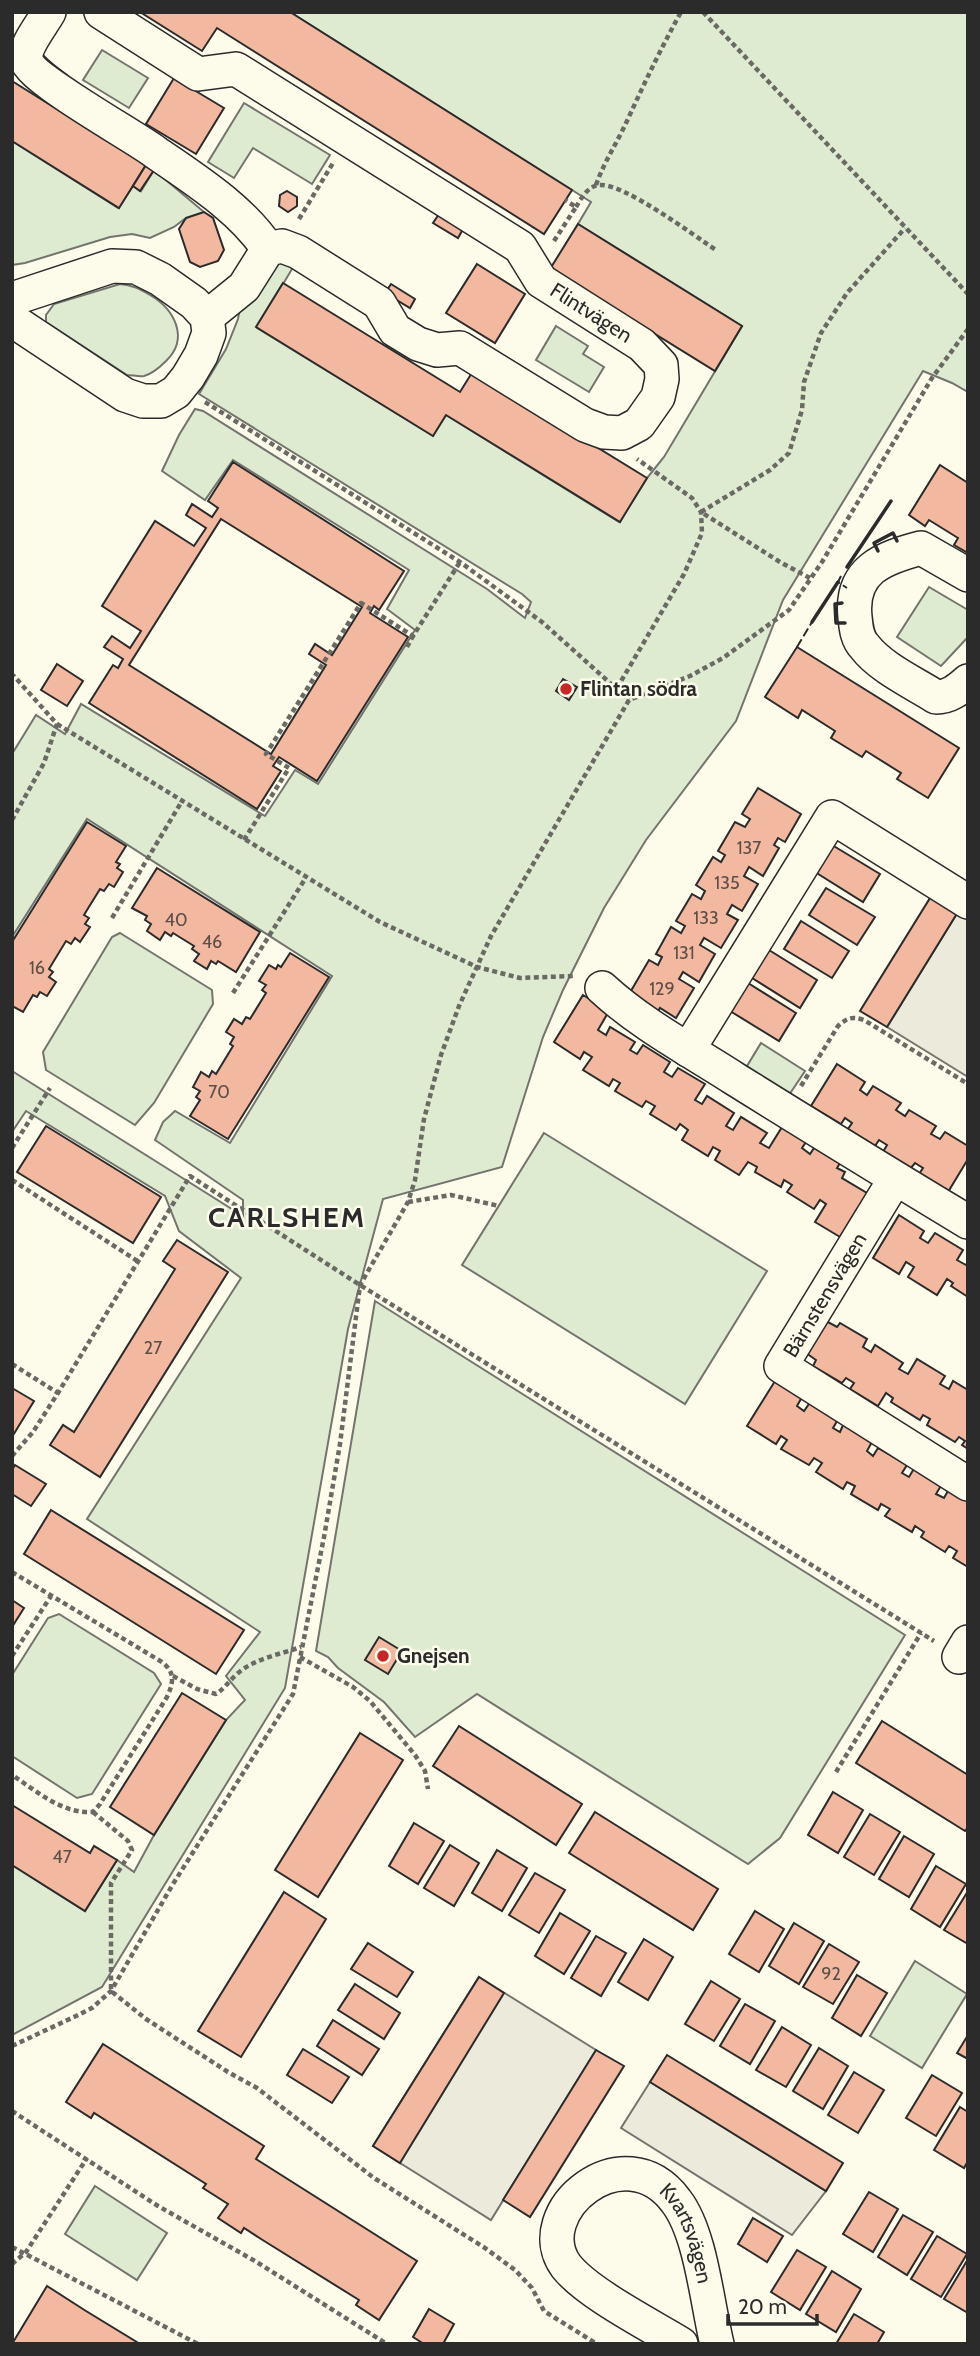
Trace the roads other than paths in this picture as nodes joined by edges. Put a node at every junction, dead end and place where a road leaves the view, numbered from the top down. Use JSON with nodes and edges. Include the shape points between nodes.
{"nodes":[{"id":1,"x":49,"y":12,"type":"edge"},
{"id":2,"x":101,"y":12,"type":"edge"},
{"id":3,"x":275,"y":248,"type":"junction"},
{"id":4,"x":12,"y":299,"type":"edge"},
{"id":5,"x":207,"y":317,"type":"junction"},
{"id":6,"x":12,"y":320,"type":"edge"},
{"id":7,"x":968,"y":575,"type":"edge"},
{"id":8,"x":968,"y":681,"type":"edge"},
{"id":9,"x":968,"y":902,"type":"edge"},
{"id":10,"x":601,"y":988,"type":"road end"},
{"id":11,"x":688,"y":1050,"type":"junction"},
{"id":12,"x":895,"y":1180,"type":"junction"},
{"id":13,"x":963,"y":1210,"type":"edge"},
{"id":14,"x":968,"y":1483,"type":"edge"},
{"id":15,"x":681,"y":2344,"type":"edge"},
{"id":16,"x":717,"y":2344,"type":"edge"}],
"edges":[{"from":1,"to":3,"type":"street","name":"Flintvägen","via":[[27,49],[25,59],[31,69],[206,189]]},
{"from":2,"to":3,"type":"street","name":"Flintvägen","via":[[198,74],[236,69],[520,247],[541,281],[642,345],[661,365],[654,404],[639,424],[622,433],[585,425],[460,348],[437,350],[418,344],[395,330],[379,303],[298,252]]},
{"from":3,"to":5,"type":"street","via":[[244,287]]},
{"from":4,"to":5,"type":"street","via":[[111,266],[136,267],[160,279]]},
{"from":5,"to":6,"type":"street","via":[[209,332],[201,355],[176,392],[162,401],[125,395]]},
{"from":7,"to":8,"type":"street","via":[[921,548],[912,550],[879,562],[859,582],[854,605],[857,632],[872,656],[936,697],[957,691]]},
{"from":9,"to":11,"type":"street","via":[[832,817]]},
{"from":10,"to":11,"type":"street","via":[[620,1006]]},
{"from":11,"to":12,"type":"street"},
{"from":12,"to":13,"type":"street"},
{"from":12,"to":14,"type":"street","name":"Bärnstensvägen","via":[[781,1366]]},
{"from":15,"to":16,"type":"street","name":"Kvartsvägen","via":[[594,2291],[561,2258],[560,2222],[571,2203],[597,2179],[624,2173],[645,2178],[678,2203],[694,2242]]}]}
